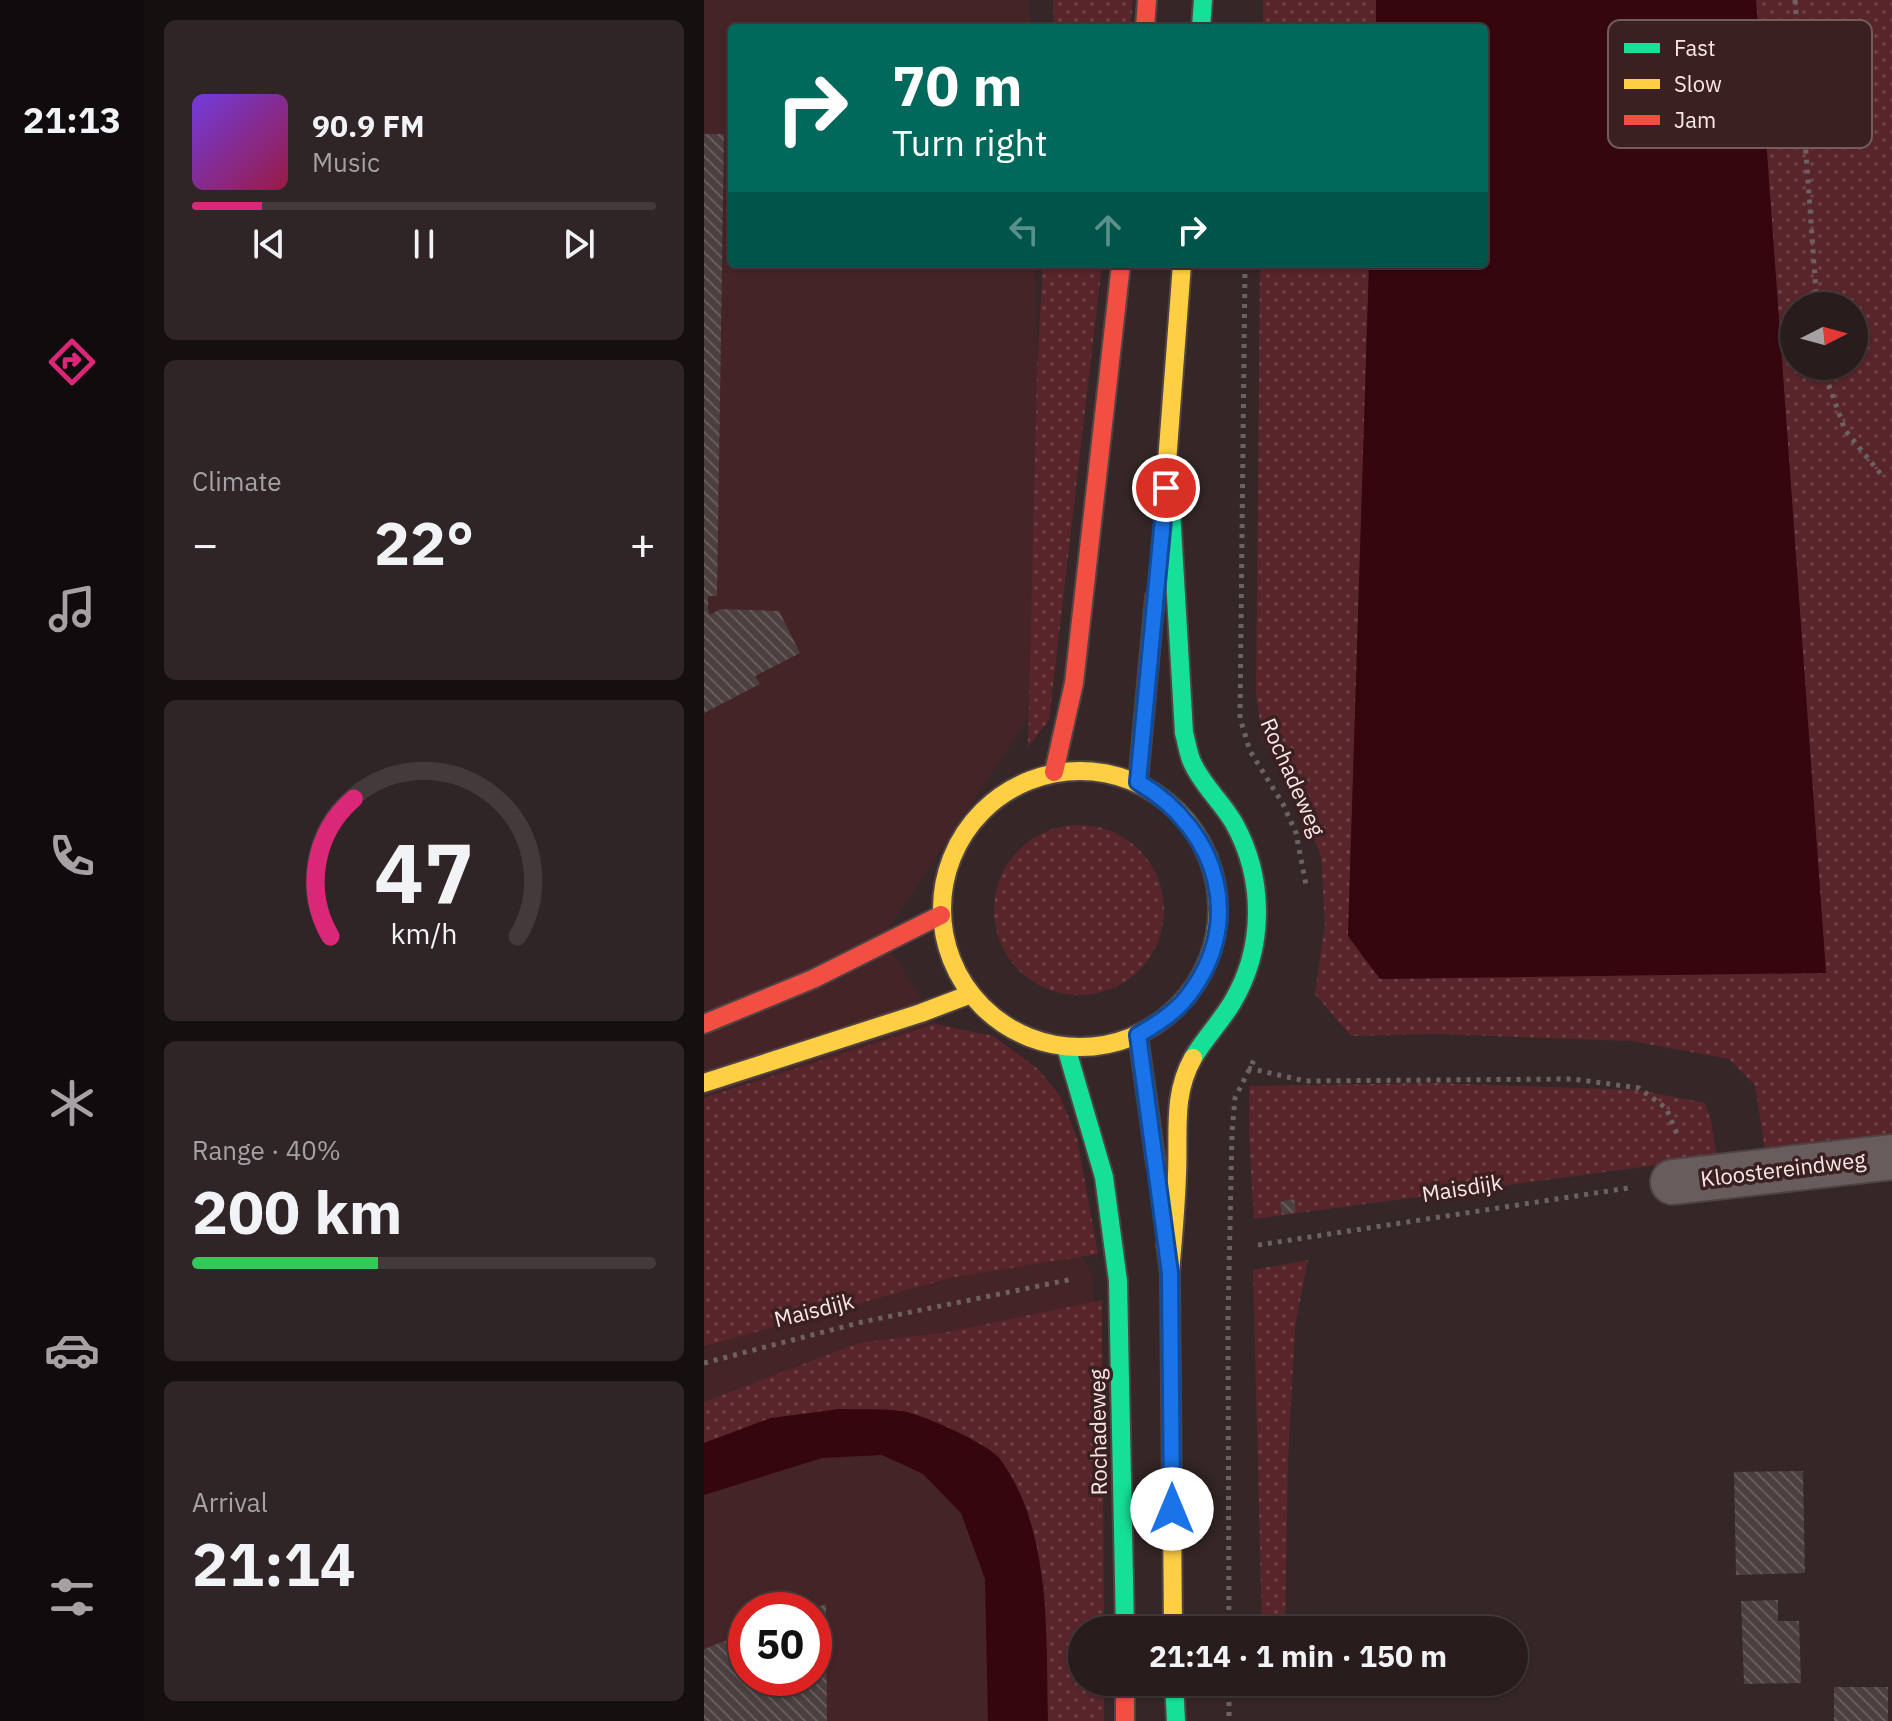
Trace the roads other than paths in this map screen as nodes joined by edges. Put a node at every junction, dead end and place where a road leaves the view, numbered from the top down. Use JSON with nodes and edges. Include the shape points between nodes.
{"nodes":[{"id":1,"x":1147,"y":0,"type":"edge"},
{"id":2,"x":1203,"y":0,"type":"edge"},
{"id":3,"x":1145,"y":24,"type":"edge"},
{"id":4,"x":1201,"y":24,"type":"edge"},
{"id":5,"x":1121,"y":268,"type":"edge"},
{"id":6,"x":1182,"y":268,"type":"edge"},
{"id":7,"x":1168,"y":459,"type":"junction"},
{"id":8,"x":1054,"y":772,"type":"junction"},
{"id":9,"x":1138,"y":782,"type":"junction"},
{"id":10,"x":941,"y":915,"type":"junction"},
{"id":11,"x":971,"y":994,"type":"junction"},
{"id":12,"x":704,"y":1024,"type":"edge"},
{"id":13,"x":1138,"y":1035,"type":"junction"},
{"id":14,"x":1066,"y":1047,"type":"junction"},
{"id":15,"x":704,"y":1083,"type":"edge"},
{"id":16,"x":1892,"y":1157,"type":"edge"},
{"id":17,"x":1673,"y":1182,"type":"road end"},
{"id":18,"x":1170,"y":1273,"type":"junction"},
{"id":19,"x":1125,"y":1616,"type":"edge"},
{"id":20,"x":1173,"y":1616,"type":"edge"},
{"id":21,"x":1125,"y":1696,"type":"edge"},
{"id":22,"x":1175,"y":1696,"type":"edge"},
{"id":23,"x":1125,"y":1721,"type":"edge"},
{"id":24,"x":1176,"y":1721,"type":"edge"}],
"edges":[{"from":1,"to":3,"type":"main road"},
{"from":2,"to":4,"type":"main road"},
{"from":5,"to":8,"type":"main road","via":[[1074,683]]},
{"from":6,"to":7,"type":"main road"},
{"from":7,"to":9,"type":"main road"},
{"from":7,"to":18,"type":"main road","via":[[1184,733],[1192,762],[1242,839],[1258,899],[1258,929],[1245,975],[1187,1064],[1179,1094]]},
{"from":8,"to":9,"type":"main road","via":[[1099,771]]},
{"from":8,"to":10,"type":"main road","via":[[1002,794],[970,823],[948,866]]},
{"from":9,"to":13,"type":"main road","via":[[1162,796],[1197,834],[1210,860],[1219,908],[1209,959],[1197,983],[1161,1022]]},
{"from":10,"to":11,"type":"main road","via":[[950,958]]},
{"from":10,"to":12,"type":"main road","via":[[813,979]]},
{"from":11,"to":14,"type":"main road","via":[[997,1020],[1030,1038]]},
{"from":11,"to":15,"type":"main road"},
{"from":13,"to":14,"type":"main road","via":[[1103,1046]]},
{"from":13,"to":18,"type":"main road"},
{"from":14,"to":19,"type":"main road","name":"Rochadeweg","via":[[1104,1177],[1118,1281]]},
{"from":16,"to":17,"type":"street","name":"Kloostereindweg"},
{"from":18,"to":20,"type":"main road"},
{"from":21,"to":23,"type":"main road"},
{"from":22,"to":24,"type":"main road"}]}
